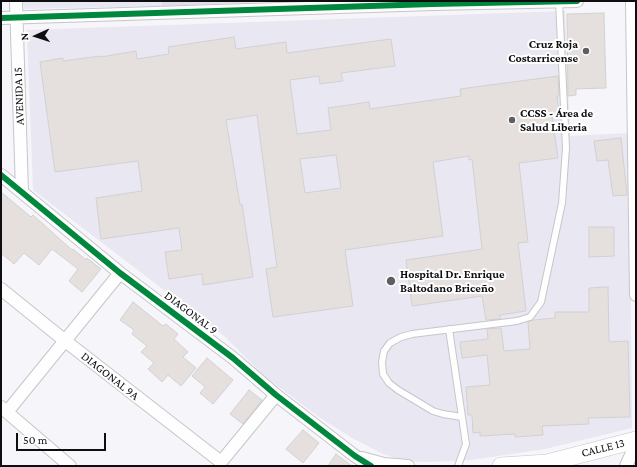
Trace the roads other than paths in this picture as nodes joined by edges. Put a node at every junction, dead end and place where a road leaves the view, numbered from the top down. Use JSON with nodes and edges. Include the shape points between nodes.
{"nodes":[{"id":1,"x":16,"y":1,"type":"edge"},
{"id":2,"x":559,"y":1,"type":"edge"},
{"id":3,"x":577,"y":1,"type":"edge"},
{"id":4,"x":632,"y":1,"type":"edge"},
{"id":5,"x":432,"y":3,"type":"edge"},
{"id":6,"x":1,"y":18,"type":"edge"},
{"id":7,"x":17,"y":18,"type":"junction"},
{"id":8,"x":1,"y":175,"type":"edge"},
{"id":9,"x":22,"y":192,"type":"junction"},
{"id":10,"x":635,"y":212,"type":"edge"},
{"id":11,"x":120,"y":273,"type":"junction"},
{"id":12,"x":1,"y":289,"type":"edge"},
{"id":13,"x":636,"y":295,"type":"edge"},
{"id":14,"x":449,"y":329,"type":"junction"},
{"id":15,"x":64,"y":340,"type":"junction"},
{"id":16,"x":276,"y":395,"type":"junction"},
{"id":17,"x":4,"y":410,"type":"edge"},
{"id":18,"x":462,"y":417,"type":"junction"},
{"id":19,"x":636,"y":440,"type":"edge"},
{"id":20,"x":636,"y":444,"type":"edge"},
{"id":21,"x":355,"y":456,"type":"junction"},
{"id":22,"x":544,"y":464,"type":"edge"},
{"id":23,"x":70,"y":466,"type":"edge"},
{"id":24,"x":370,"y":466,"type":"edge"},
{"id":25,"x":408,"y":466,"type":"edge"},
{"id":26,"x":458,"y":466,"type":"edge"},
{"id":27,"x":501,"y":466,"type":"edge"},
{"id":28,"x":626,"y":466,"type":"edge"}],
"edges":[{"from":1,"to":7,"type":"street","name":"AVENIDA 15"},
{"from":2,"to":3,"type":"street"},
{"from":2,"to":5,"type":"street"},
{"from":2,"to":14,"type":"lane","via":[[566,148],[562,204],[542,302],[530,317],[517,321]]},
{"from":4,"to":10,"type":"street"},
{"from":5,"to":7,"type":"street"},
{"from":6,"to":7,"type":"street"},
{"from":7,"to":9,"type":"street","name":"AVENIDA 15"},
{"from":8,"to":9,"type":"street","name":"DIAGONAL 9"},
{"from":9,"to":11,"type":"street","name":"DIAGONAL 9"},
{"from":10,"to":13,"type":"street"},
{"from":11,"to":15,"type":"street"},
{"from":11,"to":16,"type":"street","name":"DIAGONAL 9","via":[[232,358]]},
{"from":12,"to":15,"type":"street","name":"DIAGONAL 9A"},
{"from":14,"to":18,"type":"lane"},
{"from":14,"to":18,"type":"lane","via":[[412,334],[390,343],[384,351],[383,374],[398,390],[433,411]]},
{"from":15,"to":16,"type":"street","name":"DIAGONAL 9A","via":[[220,462]]},
{"from":15,"to":17,"type":"street"},
{"from":16,"to":21,"type":"street","name":"DIAGONAL 9"},
{"from":17,"to":23,"type":"street"},
{"from":18,"to":26,"type":"lane","via":[[466,444]]},
{"from":19,"to":22,"type":"street","name":"CALLE 13"},
{"from":20,"to":28,"type":"street"},
{"from":21,"to":24,"type":"street","name":"DIAGONAL 9"},
{"from":21,"to":25,"type":"street","name":"DIAGONAL 9","via":[[384,464]]},
{"from":22,"to":27,"type":"street","name":"CALLE 13"}]}
